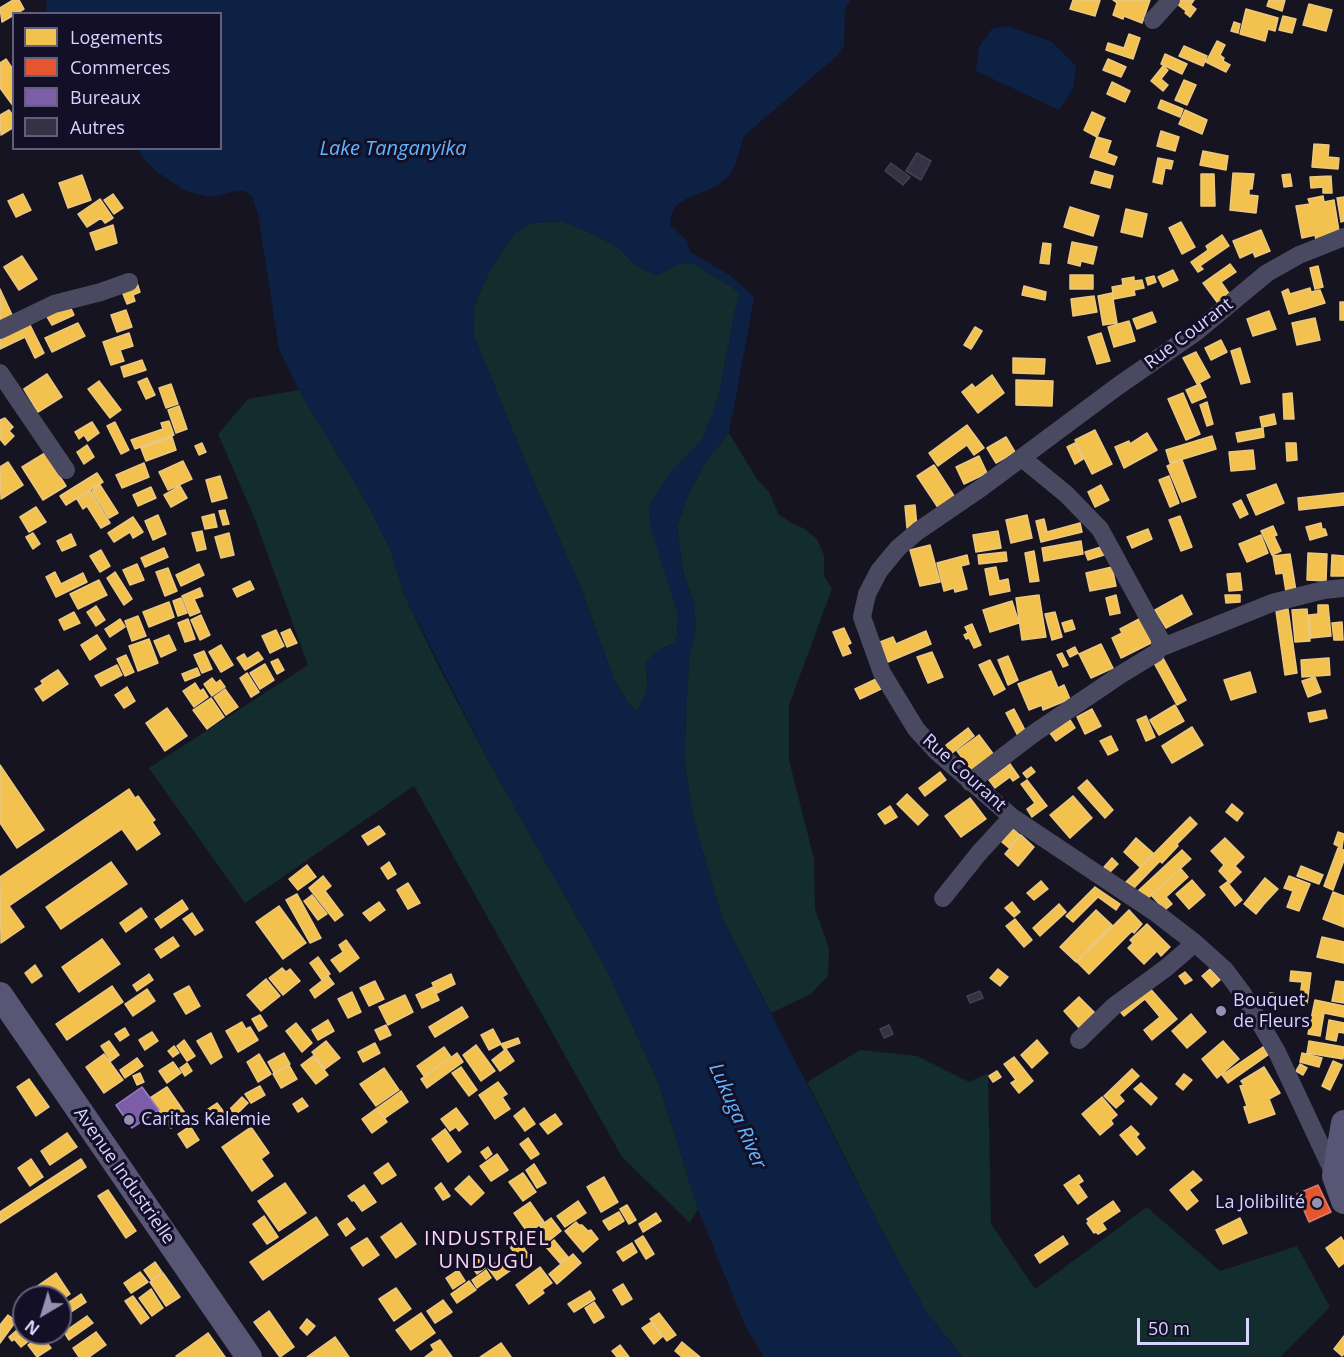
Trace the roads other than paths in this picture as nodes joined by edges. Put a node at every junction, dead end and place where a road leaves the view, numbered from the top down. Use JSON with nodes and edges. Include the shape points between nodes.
{"nodes":[{"id":1,"x":1171,"y":0,"type":"edge"},
{"id":2,"x":1154,"y":20,"type":"dead end"},
{"id":3,"x":1344,"y":237,"type":"edge"},
{"id":4,"x":129,"y":282,"type":"dead end"},
{"id":5,"x":0,"y":330,"type":"edge"},
{"id":6,"x":0,"y":373,"type":"edge"},
{"id":7,"x":1022,"y":458,"type":"junction"},
{"id":8,"x":66,"y":470,"type":"dead end"},
{"id":9,"x":1344,"y":588,"type":"edge"},
{"id":10,"x":1160,"y":648,"type":"junction"},
{"id":11,"x":970,"y":782,"type":"junction"},
{"id":12,"x":1012,"y":817,"type":"junction"},
{"id":13,"x":943,"y":898,"type":"dead end"},
{"id":14,"x":1195,"y":943,"type":"junction"},
{"id":15,"x":0,"y":995,"type":"edge"},
{"id":16,"x":1080,"y":1040,"type":"dead end"},
{"id":17,"x":1344,"y":1123,"type":"edge"},
{"id":18,"x":1335,"y":1176,"type":"junction"},
{"id":19,"x":1344,"y":1201,"type":"edge"},
{"id":20,"x":249,"y":1357,"type":"edge"}],
"edges":[{"from":1,"to":2,"type":"street"},
{"from":3,"to":7,"type":"street","name":"Rue Courant","via":[[1267,273],[1196,332]]},
{"from":4,"to":5,"type":"street","via":[[54,304]]},
{"from":6,"to":8,"type":"street"},
{"from":7,"to":10,"type":"street","via":[[1066,494],[1100,530],[1160,639]]},
{"from":7,"to":11,"type":"street","name":"Rue Courant","via":[[898,548],[867,594],[862,617],[882,673],[916,729]]},
{"from":9,"to":10,"type":"street","via":[[1272,603]]},
{"from":10,"to":11,"type":"street"},
{"from":11,"to":12,"type":"street","name":"Rue Courant"},
{"from":12,"to":13,"type":"street"},
{"from":12,"to":14,"type":"street","name":"Rue Courant"},
{"from":14,"to":16,"type":"street","via":[[1114,1006]]},
{"from":14,"to":18,"type":"street","name":"Rue Courant","via":[[1225,970],[1259,1019]]},
{"from":15,"to":20,"type":"street","name":"Avenue Industrielle"},
{"from":17,"to":18,"type":"street"},
{"from":18,"to":19,"type":"street"}]}
